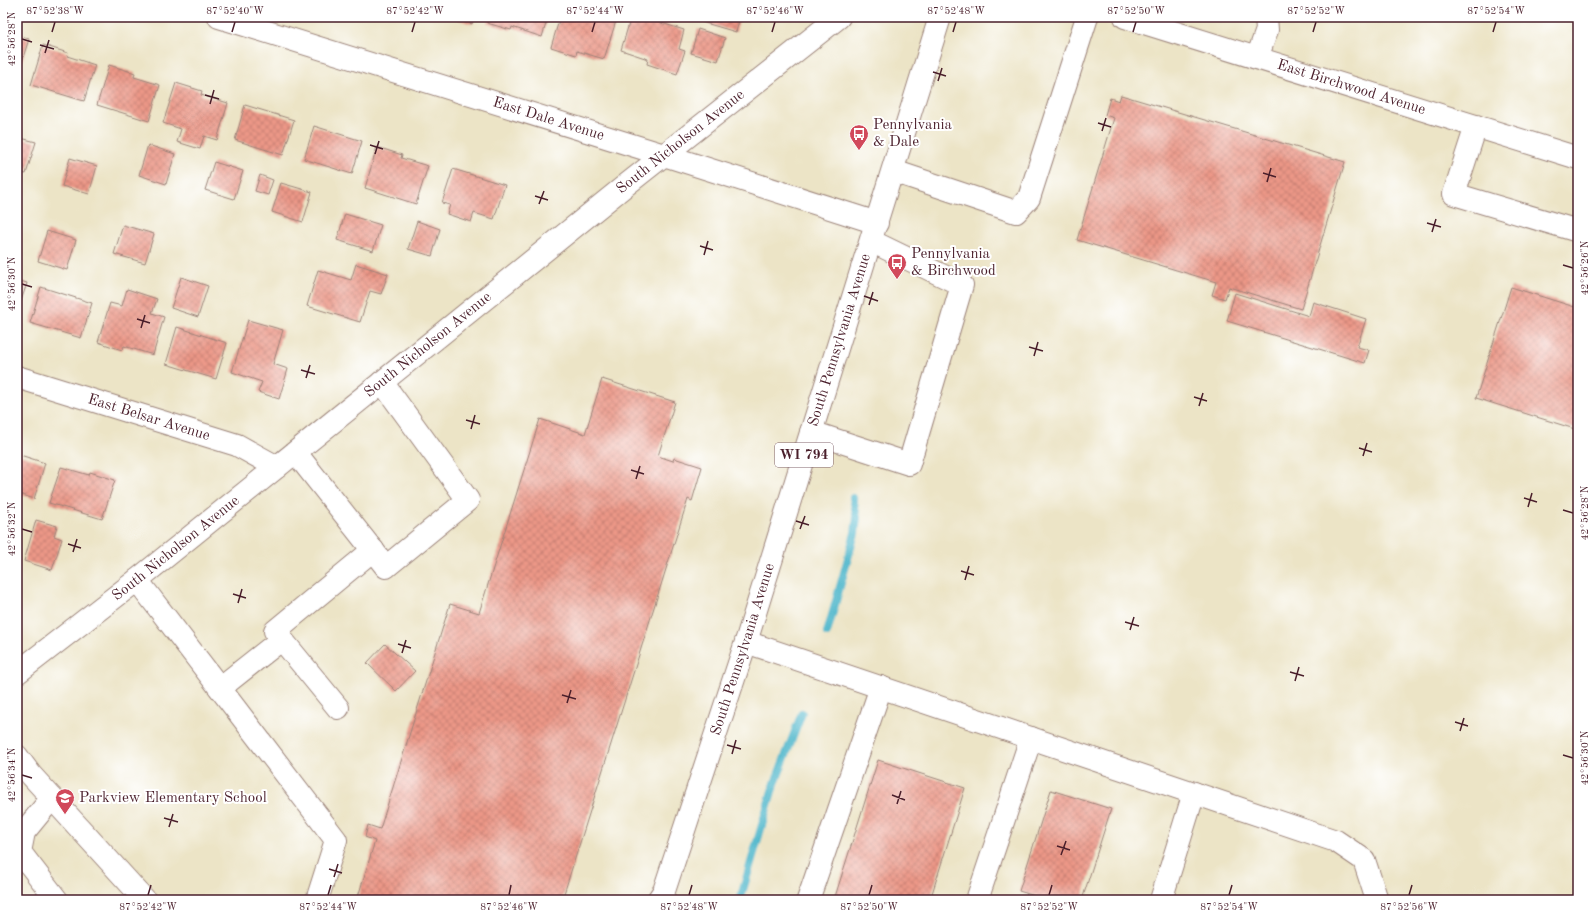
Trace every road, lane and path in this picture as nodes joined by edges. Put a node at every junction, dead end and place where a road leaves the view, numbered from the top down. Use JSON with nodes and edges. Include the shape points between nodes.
{"nodes":[{"id":1,"x":219,"y":17,"type":"edge"},
{"id":2,"x":838,"y":17,"type":"edge"},
{"id":3,"x":940,"y":17,"type":"edge"},
{"id":4,"x":1087,"y":17,"type":"edge"},
{"id":5,"x":1125,"y":17,"type":"edge"},
{"id":6,"x":1266,"y":17,"type":"edge"},
{"id":7,"x":1257,"y":58,"type":"junction"},
{"id":8,"x":1476,"y":126,"type":"junction"},
{"id":9,"x":664,"y":155,"type":"junction"},
{"id":10,"x":1578,"y":158,"type":"edge"},
{"id":11,"x":893,"y":171,"type":"junction"},
{"id":12,"x":1578,"y":231,"type":"edge"},
{"id":13,"x":874,"y":232,"type":"junction"},
{"id":14,"x":17,"y":377,"type":"edge"},
{"id":15,"x":382,"y":382,"type":"junction"},
{"id":16,"x":811,"y":432,"type":"junction"},
{"id":17,"x":296,"y":453,"type":"junction"},
{"id":18,"x":277,"y":467,"type":"junction"},
{"id":19,"x":373,"y":550,"type":"junction"},
{"id":20,"x":137,"y":580,"type":"junction"},
{"id":21,"x":282,"y":639,"type":"junction"},
{"id":22,"x":746,"y":642,"type":"junction"},
{"id":23,"x":17,"y":673,"type":"edge"},
{"id":24,"x":881,"y":687,"type":"junction"},
{"id":25,"x":220,"y":688,"type":"junction"},
{"id":26,"x":338,"y":708,"type":"dead end"},
{"id":27,"x":1031,"y":738,"type":"junction"},
{"id":28,"x":17,"y":756,"type":"edge"},
{"id":29,"x":1194,"y":793,"type":"junction"},
{"id":30,"x":52,"y":798,"type":"junction"},
{"id":31,"x":663,"y":897,"type":"edge"},
{"id":32,"x":57,"y":900,"type":"edge"},
{"id":33,"x":145,"y":900,"type":"edge"},
{"id":34,"x":318,"y":900,"type":"edge"},
{"id":35,"x":808,"y":900,"type":"edge"},
{"id":36,"x":977,"y":900,"type":"edge"},
{"id":37,"x":1162,"y":900,"type":"edge"},
{"id":38,"x":1377,"y":900,"type":"edge"}],
"edges":[{"from":1,"to":9,"type":"street","name":"East Dale Avenue"},
{"from":2,"to":9,"type":"street","name":"South Nicholson Avenue"},
{"from":3,"to":11,"type":"street","name":"South Pennsylvania Avenue","number":"WI 794"},
{"from":4,"to":11,"type":"street","via":[[1029,198],[1016,212]]},
{"from":5,"to":7,"type":"street","name":"East Birchwood Avenue"},
{"from":6,"to":7,"type":"street","via":[[1267,30]]},
{"from":7,"to":8,"type":"street","name":"East Birchwood Avenue"},
{"from":8,"to":10,"type":"street","name":"East Birchwood Avenue"},
{"from":8,"to":12,"type":"street","via":[[1454,194]]},
{"from":9,"to":13,"type":"street","name":"East Dale Avenue"},
{"from":9,"to":15,"type":"street","name":"South Nicholson Avenue"},
{"from":11,"to":13,"type":"street","name":"South Pennsylvania Avenue","number":"WI 794"},
{"from":13,"to":16,"type":"street","name":"South Pennsylvania Avenue","number":"WI 794"},
{"from":13,"to":16,"type":"street","name":"East Dale Avenue","via":[[962,285],[909,464]]},
{"from":14,"to":18,"type":"street","name":"East Belsar Avenue","via":[[237,445]]},
{"from":15,"to":17,"type":"street","name":"South Nicholson Avenue"},
{"from":15,"to":19,"type":"street","via":[[468,500],[386,567]]},
{"from":16,"to":22,"type":"street","name":"South Pennsylvania Avenue","number":"WI 794"},
{"from":17,"to":18,"type":"street","name":"South Nicholson Avenue"},
{"from":17,"to":19,"type":"street"},
{"from":18,"to":20,"type":"street","name":"South Nicholson Avenue"},
{"from":19,"to":21,"type":"street","via":[[275,631]]},
{"from":20,"to":23,"type":"street","name":"South Nicholson Avenue"},
{"from":20,"to":25,"type":"street"},
{"from":21,"to":25,"type":"street"},
{"from":21,"to":26,"type":"street"},
{"from":22,"to":24,"type":"street"},
{"from":22,"to":31,"type":"street","name":"South Pennsylvania Avenue","number":"WI 794"},
{"from":24,"to":27,"type":"street"},
{"from":24,"to":35,"type":"street"},
{"from":25,"to":34,"type":"street","via":[[336,840]]},
{"from":27,"to":29,"type":"street"},
{"from":27,"to":36,"type":"street"},
{"from":28,"to":30,"type":"street"},
{"from":29,"to":37,"type":"street"},
{"from":29,"to":38,"type":"street","via":[[1336,841],[1364,860]]},
{"from":30,"to":32,"type":"street","via":[[24,832],[20,852]]},
{"from":30,"to":33,"type":"street"}]}
